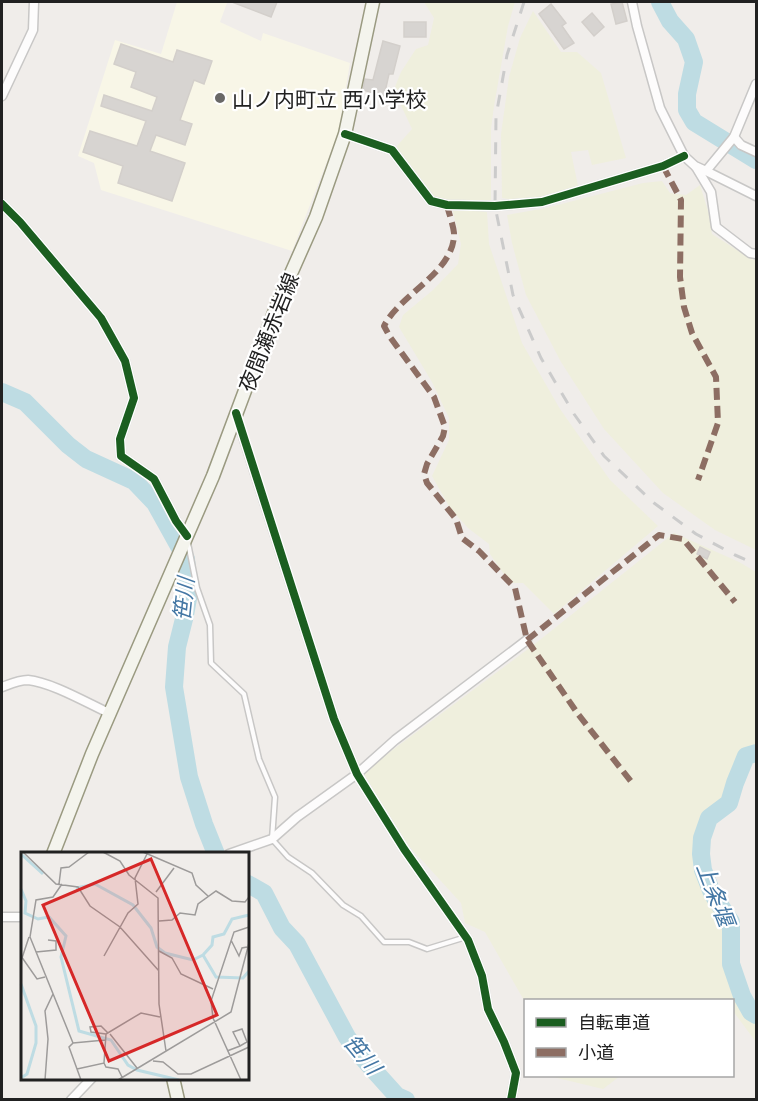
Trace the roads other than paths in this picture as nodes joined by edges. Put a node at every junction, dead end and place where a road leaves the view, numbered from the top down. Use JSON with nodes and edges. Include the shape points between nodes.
{"nodes":[{"id":1,"x":34,"y":2,"type":"edge"},
{"id":2,"x":373,"y":2,"type":"edge"},
{"id":3,"x":632,"y":2,"type":"edge"},
{"id":4,"x":756,"y":84,"type":"edge"},
{"id":5,"x":2,"y":96,"type":"edge"},
{"id":6,"x":345,"y":134,"type":"junction"},
{"id":7,"x":733,"y":138,"type":"junction"},
{"id":8,"x":756,"y":152,"type":"edge"},
{"id":9,"x":684,"y":156,"type":"junction"},
{"id":10,"x":695,"y":166,"type":"junction"},
{"id":11,"x":706,"y":171,"type":"junction"},
{"id":12,"x":756,"y":196,"type":"edge"},
{"id":13,"x":2,"y":204,"type":"edge"},
{"id":14,"x":756,"y":254,"type":"edge"},
{"id":15,"x":236,"y":414,"type":"junction"},
{"id":16,"x":185,"y":540,"type":"junction"},
{"id":17,"x":527,"y":640,"type":"dead end"},
{"id":18,"x":2,"y":687,"type":"edge"},
{"id":19,"x":111,"y":714,"type":"junction"},
{"id":20,"x":357,"y":774,"type":"junction"},
{"id":21,"x":272,"y":839,"type":"junction"},
{"id":22,"x":54,"y":852,"type":"edge"},
{"id":23,"x":235,"y":852,"type":"edge"},
{"id":24,"x":2,"y":917,"type":"edge"},
{"id":25,"x":21,"y":917,"type":"edge"},
{"id":26,"x":466,"y":937,"type":"junction"},
{"id":27,"x":90,"y":1080,"type":"edge"},
{"id":28,"x":173,"y":1080,"type":"edge"},
{"id":29,"x":71,"y":1100,"type":"edge"},
{"id":30,"x":178,"y":1100,"type":"edge"},
{"id":31,"x":511,"y":1100,"type":"edge"}],
"edges":[{"from":1,"to":5,"type":"street","via":[[33,30]]},
{"from":2,"to":6,"type":"main road","name":"夜間瀬赤岩線"},
{"from":3,"to":9,"type":"street","via":[[660,108]]},
{"from":4,"to":7,"type":"street"},
{"from":6,"to":9,"type":"street","via":[[392,150],[431,201],[447,205],[542,202]]},
{"from":6,"to":15,"type":"main road","name":"夜間瀬赤岩線","via":[[316,217],[277,305]]},
{"from":7,"to":8,"type":"street"},
{"from":7,"to":11,"type":"street"},
{"from":9,"to":10,"type":"street"},
{"from":10,"to":11,"type":"street"},
{"from":10,"to":14,"type":"street","via":[[711,192],[716,227]]},
{"from":11,"to":12,"type":"street"},
{"from":13,"to":16,"type":"street","via":[[113,336],[125,361],[134,398],[120,440],[121,456],[154,479]]},
{"from":15,"to":16,"type":"main road","name":"夜間瀬赤岩線"},
{"from":15,"to":20,"type":"street","via":[[334,719]]},
{"from":16,"to":19,"type":"main road","name":"夜間瀬赤岩線"},
{"from":16,"to":21,"type":"lane","via":[[210,625],[212,663],[244,694],[259,759],[275,797]]},
{"from":17,"to":20,"type":"street","via":[[395,740]]},
{"from":18,"to":19,"type":"street","via":[[28,680]]},
{"from":19,"to":22,"type":"main road","name":"夜間瀬赤岩線"},
{"from":20,"to":21,"type":"street"},
{"from":20,"to":26,"type":"street"},
{"from":21,"to":23,"type":"street"},
{"from":21,"to":26,"type":"lane","via":[[343,905],[361,916],[384,942],[409,942],[427,948]]},
{"from":24,"to":25,"type":"street"},
{"from":26,"to":31,"type":"street","via":[[482,975],[488,1009],[516,1073]]},
{"from":27,"to":29,"type":"street"},
{"from":28,"to":30,"type":"main road"}]}
